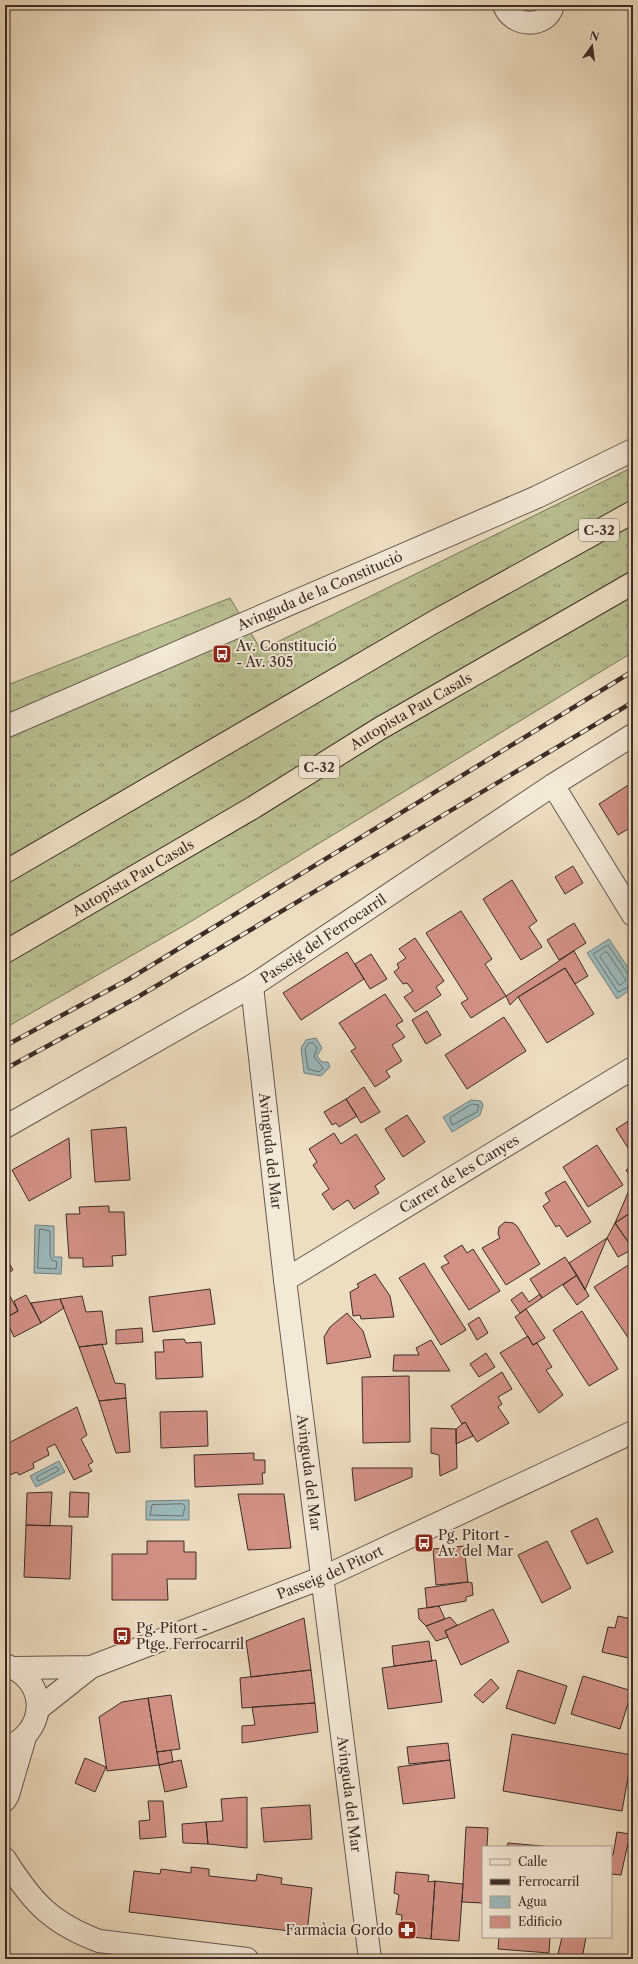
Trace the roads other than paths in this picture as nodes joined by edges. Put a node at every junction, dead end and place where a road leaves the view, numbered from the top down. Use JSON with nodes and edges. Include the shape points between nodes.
{"nodes":[{"id":1,"x":504,"y":5,"type":"edge"},
{"id":2,"x":553,"y":5,"type":"edge"},
{"id":3,"x":633,"y":450,"type":"edge"},
{"id":4,"x":633,"y":512,"type":"edge"},
{"id":5,"x":633,"y":583,"type":"edge"},
{"id":6,"x":5,"y":727,"type":"edge"},
{"id":7,"x":633,"y":735,"type":"edge"},
{"id":8,"x":553,"y":785,"type":"junction"},
{"id":9,"x":5,"y":872,"type":"edge"},
{"id":10,"x":633,"y":915,"type":"edge"},
{"id":11,"x":5,"y":952,"type":"edge"},
{"id":12,"x":252,"y":986,"type":"junction"},
{"id":13,"x":633,"y":1068,"type":"edge"},
{"id":14,"x":5,"y":1127,"type":"edge"},
{"id":15,"x":285,"y":1280,"type":"junction"},
{"id":16,"x":633,"y":1432,"type":"edge"},
{"id":17,"x":324,"y":1577,"type":"junction"},
{"id":18,"x":8,"y":1665,"type":"edge"},
{"id":19,"x":91,"y":1667,"type":"junction"},
{"id":20,"x":38,"y":1709,"type":"junction"},
{"id":21,"x":25,"y":1737,"type":"junction"},
{"id":22,"x":5,"y":1748,"type":"edge"},
{"id":23,"x":5,"y":1800,"type":"edge"},
{"id":24,"x":5,"y":1859,"type":"edge"},
{"id":25,"x":247,"y":1959,"type":"edge"},
{"id":26,"x":370,"y":1959,"type":"edge"}],
"edges":[{"from":1,"to":2,"type":"street","via":[[506,11],[516,20],[530,24],[543,19]]},
{"from":3,"to":6,"type":"street","name":"Avinguda de la Constitució","via":[[537,497]]},
{"from":4,"to":9,"type":"highway","number":"C-32","via":[[434,622]]},
{"from":5,"to":11,"type":"highway","name":"Autopista Pau Casals","number":"C-32","via":[[379,729],[254,807]]},
{"from":7,"to":8,"type":"street","name":"Passeig del Ferrocarril"},
{"from":8,"to":10,"type":"street"},
{"from":8,"to":12,"type":"street","name":"Passeig del Ferrocarril"},
{"from":12,"to":14,"type":"street","name":"Passeig del Ferrocarril"},
{"from":12,"to":15,"type":"street","name":"Avinguda del Mar"},
{"from":13,"to":15,"type":"street","name":"Carrer de les Canyes"},
{"from":15,"to":17,"type":"street","name":"Avinguda del Mar"},
{"from":16,"to":17,"type":"street","name":"Passeig del Pitort"},
{"from":17,"to":19,"type":"street","name":"Passeig del Pitort"},
{"from":17,"to":26,"type":"street","name":"Avinguda del Mar"},
{"from":18,"to":19,"type":"street","name":"Passeig del Pitort"},
{"from":18,"to":20,"type":"street","via":[[25,1676],[32,1685]]},
{"from":19,"to":20,"type":"street"},
{"from":20,"to":21,"type":"street","via":[[36,1720]]},
{"from":21,"to":22,"type":"street"},
{"from":21,"to":23,"type":"street"},
{"from":24,"to":25,"type":"street","via":[[40,1906],[57,1921],[78,1933],[99,1941]]}]}
